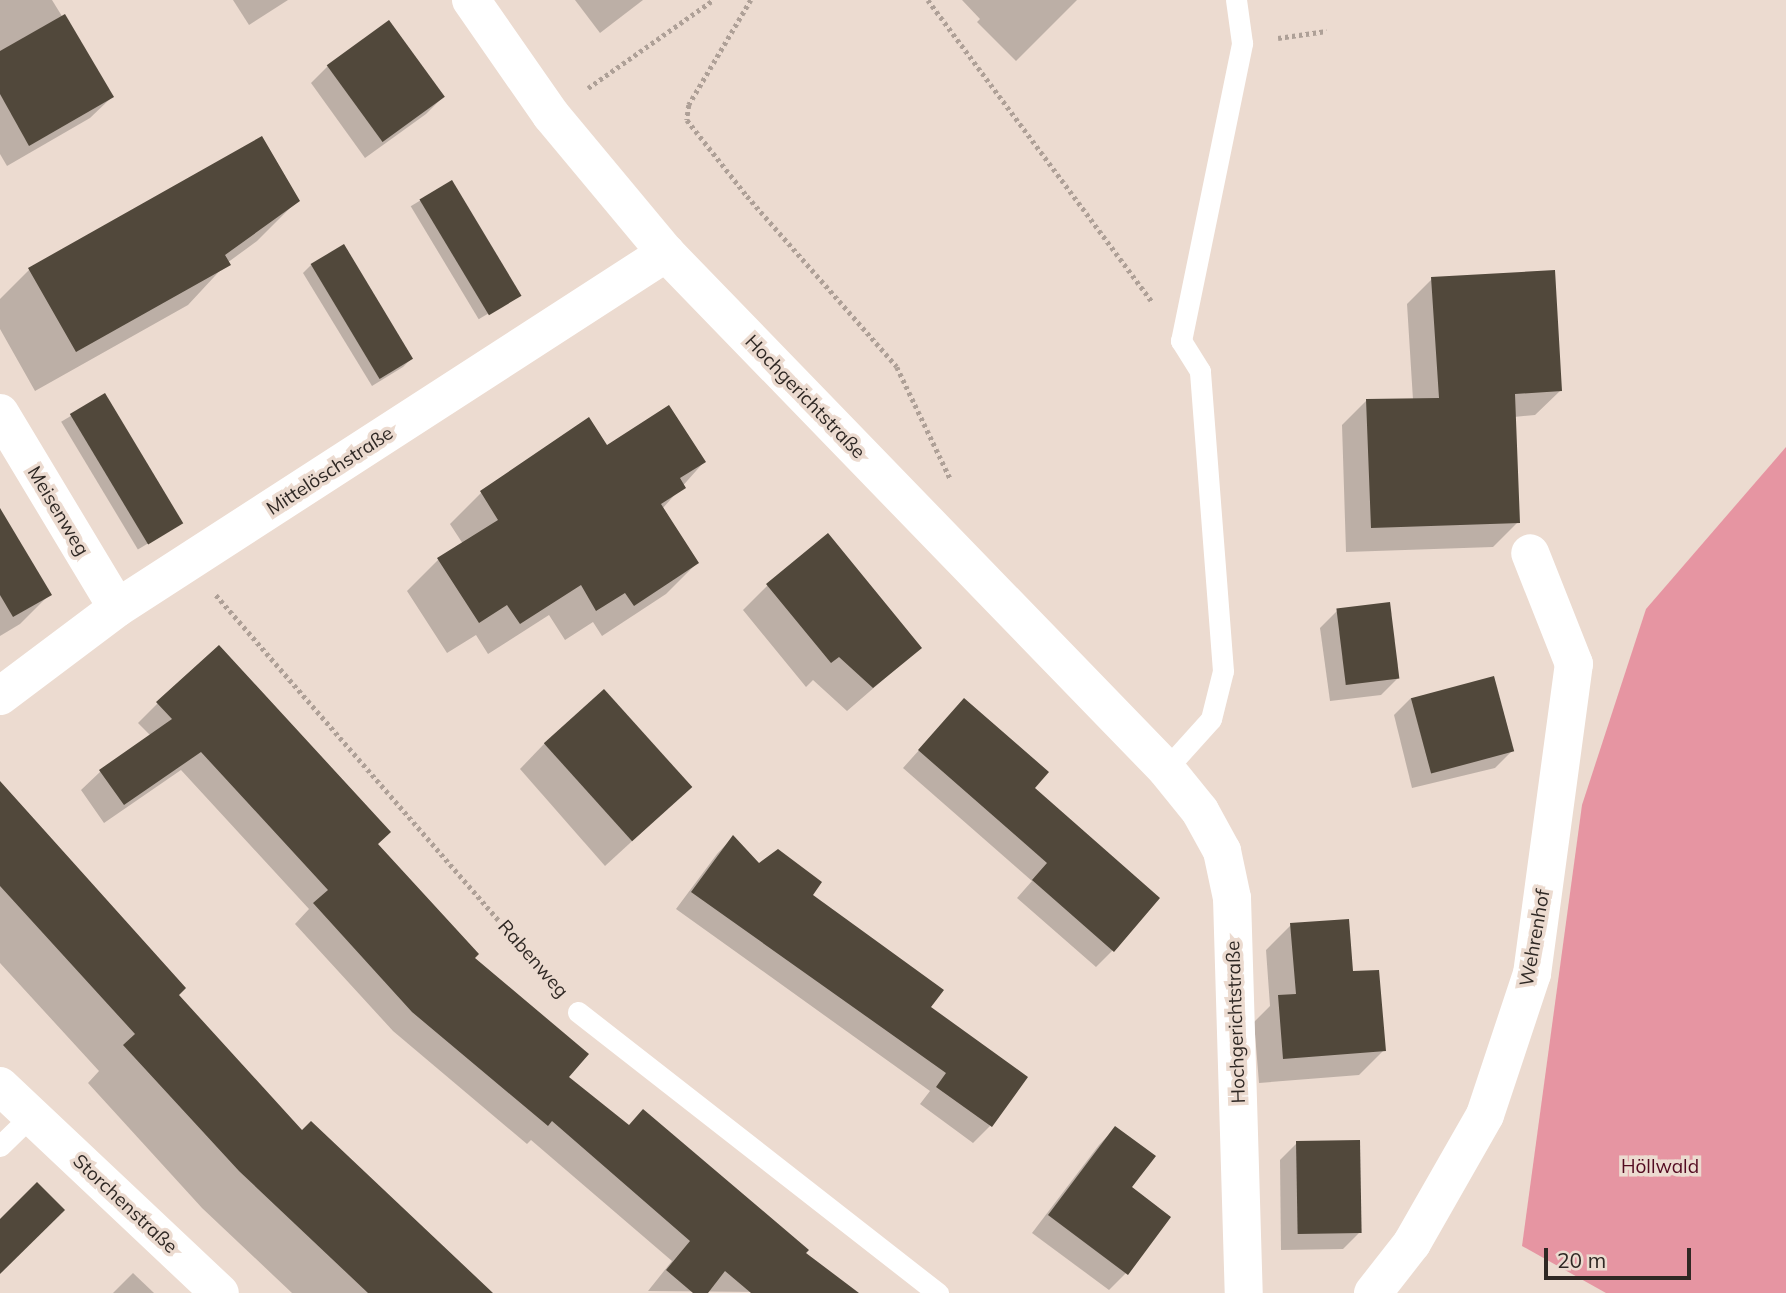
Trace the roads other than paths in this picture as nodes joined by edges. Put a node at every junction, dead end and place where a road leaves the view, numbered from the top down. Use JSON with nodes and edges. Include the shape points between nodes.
{"nodes":[{"id":1,"x":471,"y":0,"type":"edge"},
{"id":2,"x":1236,"y":0,"type":"edge"},
{"id":3,"x":666,"y":253,"type":"junction"},
{"id":4,"x":0,"y":413,"type":"edge"},
{"id":5,"x":1530,"y":553,"type":"dead end"},
{"id":6,"x":117,"y":608,"type":"junction"},
{"id":7,"x":0,"y":696,"type":"edge"},
{"id":8,"x":1167,"y":769,"type":"junction"},
{"id":9,"x":578,"y":1012,"type":"road end"},
{"id":10,"x":0,"y":1086,"type":"edge"},
{"id":11,"x":31,"y":1116,"type":"junction"},
{"id":12,"x":0,"y":1146,"type":"edge"},
{"id":13,"x":220,"y":1293,"type":"edge"},
{"id":14,"x":938,"y":1293,"type":"edge"},
{"id":15,"x":1244,"y":1293,"type":"edge"},
{"id":16,"x":1373,"y":1293,"type":"edge"}],
"edges":[{"from":1,"to":3,"type":"street","name":"Hochgerichtstraße","via":[[551,115]]},
{"from":2,"to":8,"type":"lane","via":[[1242,43],[1181,341],[1200,371],[1223,671],[1211,719]]},
{"from":3,"to":6,"type":"street","name":"Mittelöschstraße"},
{"from":3,"to":8,"type":"street","name":"Hochgerichtstraße"},
{"from":4,"to":6,"type":"street","name":"Meisenweg"},
{"from":5,"to":16,"type":"street","name":"Wehrenhof","via":[[1574,664],[1532,974],[1485,1115],[1412,1243]]},
{"from":6,"to":7,"type":"street","name":"Mittelöschstraße"},
{"from":8,"to":15,"type":"street","name":"Hochgerichtstraße","via":[[1200,811],[1222,851],[1232,898]]},
{"from":9,"to":14,"type":"lane","name":"Rabenweg"},
{"from":10,"to":11,"type":"street","name":"Storchenstraße"},
{"from":11,"to":12,"type":"lane"},
{"from":11,"to":13,"type":"street","name":"Storchenstraße"}]}
